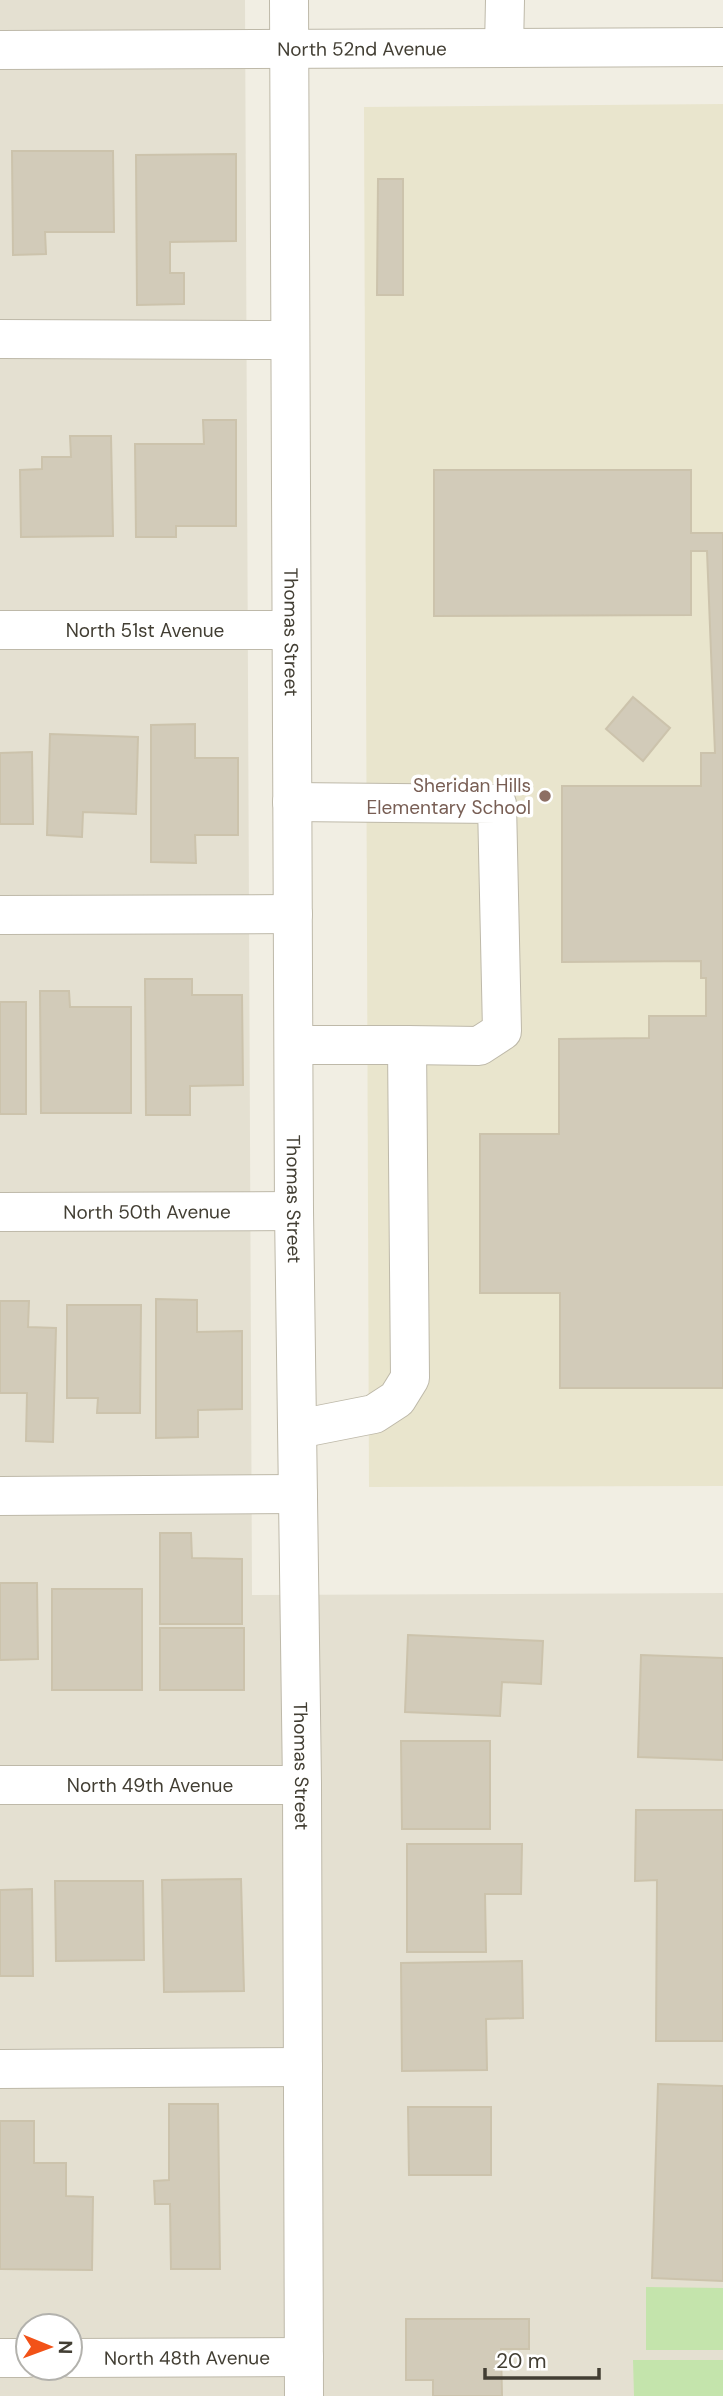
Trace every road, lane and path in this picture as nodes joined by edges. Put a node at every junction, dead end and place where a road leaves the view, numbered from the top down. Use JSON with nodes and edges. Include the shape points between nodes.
{"nodes":[{"id":1,"x":289,"y":0,"type":"edge"},
{"id":2,"x":505,"y":0,"type":"edge"},
{"id":3,"x":723,"y":47,"type":"edge"},
{"id":4,"x":504,"y":48,"type":"junction"},
{"id":5,"x":289,"y":49,"type":"junction"},
{"id":6,"x":0,"y":50,"type":"edge"},
{"id":7,"x":0,"y":339,"type":"edge"},
{"id":8,"x":290,"y":340,"type":"junction"},
{"id":9,"x":291,"y":630,"type":"junction"},
{"id":10,"x":0,"y":631,"type":"edge"},
{"id":11,"x":292,"y":802,"type":"junction"},
{"id":12,"x":293,"y":914,"type":"junction"},
{"id":13,"x":0,"y":915,"type":"edge"},
{"id":14,"x":293,"y":1045,"type":"junction"},
{"id":15,"x":407,"y":1045,"type":"junction"},
{"id":16,"x":294,"y":1211,"type":"junction"},
{"id":17,"x":0,"y":1212,"type":"edge"},
{"id":18,"x":298,"y":1429,"type":"junction"},
{"id":19,"x":298,"y":1494,"type":"junction"},
{"id":20,"x":0,"y":1496,"type":"edge"},
{"id":21,"x":0,"y":1785,"type":"edge"},
{"id":22,"x":302,"y":1785,"type":"junction"},
{"id":23,"x":303,"y":2067,"type":"junction"},
{"id":24,"x":0,"y":2069,"type":"edge"},
{"id":25,"x":304,"y":2357,"type":"junction"},
{"id":26,"x":84,"y":2358,"type":"edge"},
{"id":27,"x":304,"y":2396,"type":"edge"}],
"edges":[{"from":1,"to":5,"type":"street","name":"Thomas Street"},
{"from":2,"to":4,"type":"street"},
{"from":3,"to":4,"type":"street","name":"North 52nd Avenue"},
{"from":4,"to":5,"type":"street","name":"North 52nd Avenue"},
{"from":5,"to":6,"type":"street","name":"North 52nd Avenue"},
{"from":5,"to":8,"type":"street","name":"Thomas Street"},
{"from":7,"to":8,"type":"street"},
{"from":8,"to":9,"type":"street","name":"Thomas Street"},
{"from":9,"to":10,"type":"street","name":"North 51st Avenue"},
{"from":9,"to":11,"type":"street","name":"Thomas Street"},
{"from":11,"to":12,"type":"street","name":"Thomas Street"},
{"from":11,"to":15,"type":"street","via":[[498,804],[502,1031],[479,1046]]},
{"from":12,"to":13,"type":"street"},
{"from":12,"to":14,"type":"street","name":"Thomas Street"},
{"from":14,"to":15,"type":"street"},
{"from":14,"to":16,"type":"street","name":"Thomas Street"},
{"from":15,"to":18,"type":"street","via":[[410,1378],[397,1399],[374,1414]]},
{"from":16,"to":17,"type":"street","name":"North 50th Avenue"},
{"from":16,"to":18,"type":"street","name":"Thomas Street"},
{"from":18,"to":19,"type":"street","name":"Thomas Street"},
{"from":19,"to":20,"type":"street"},
{"from":19,"to":22,"type":"street","name":"Thomas Street"},
{"from":21,"to":22,"type":"street","name":"North 49th Avenue"},
{"from":22,"to":23,"type":"street","name":"Thomas Street"},
{"from":23,"to":24,"type":"street"},
{"from":23,"to":25,"type":"street","name":"Thomas Street"},
{"from":25,"to":26,"type":"street","name":"North 48th Avenue"},
{"from":25,"to":27,"type":"street","name":"Thomas Street"}]}
